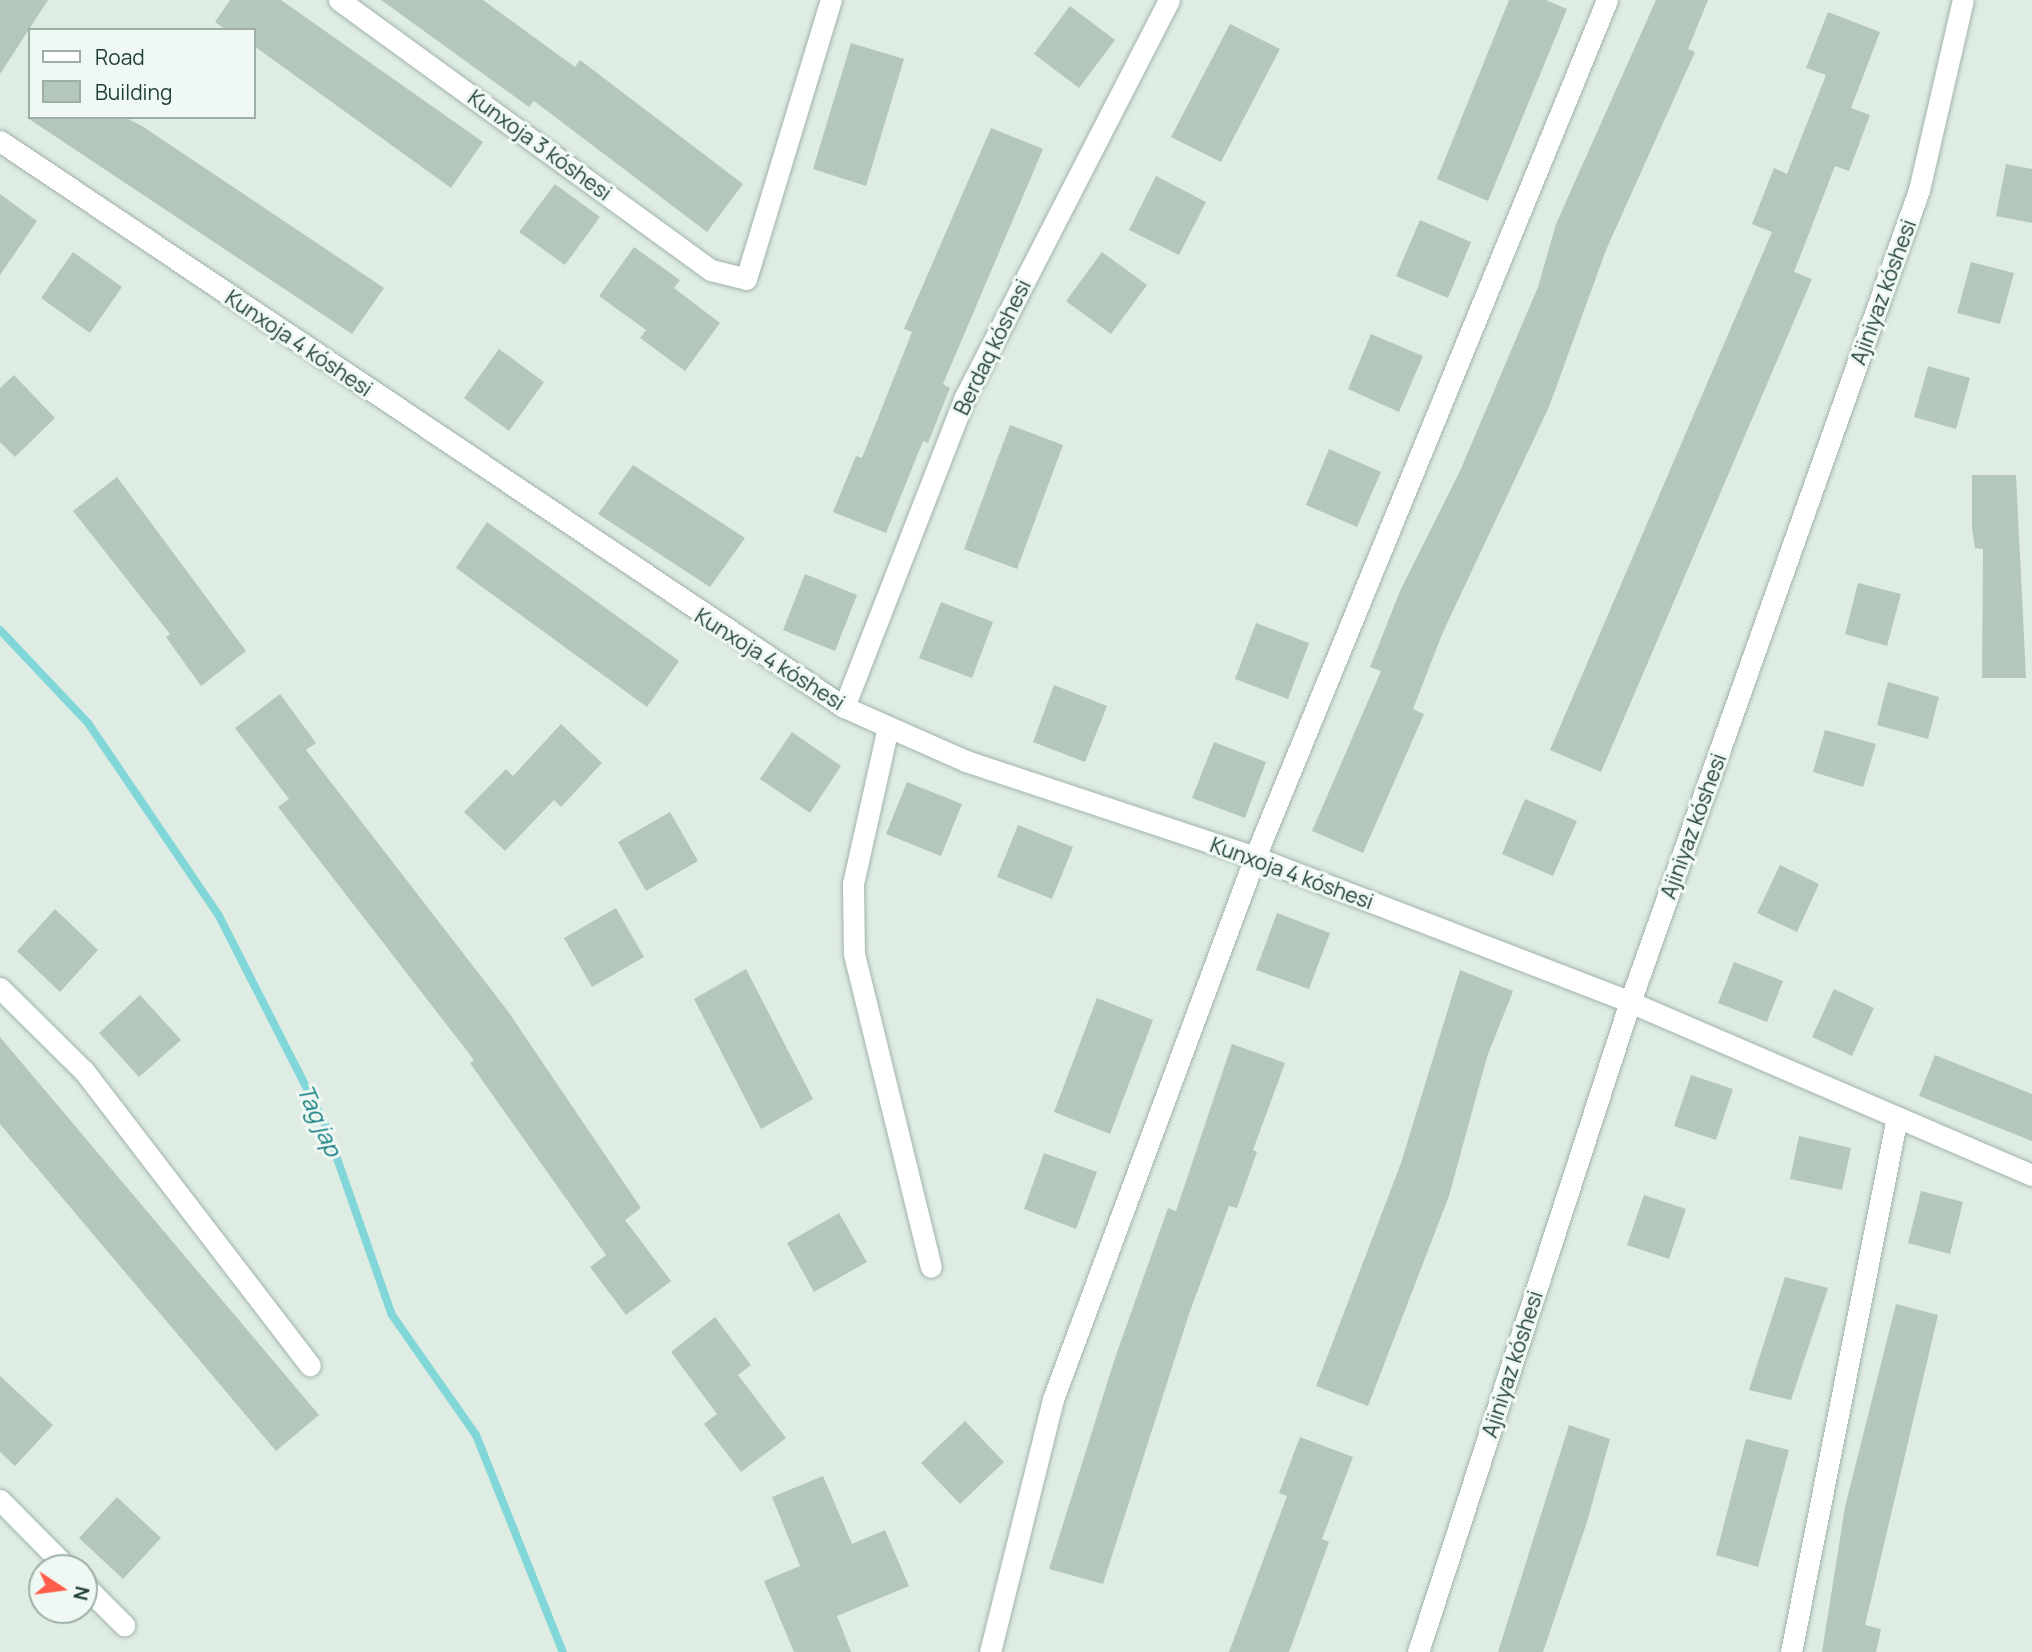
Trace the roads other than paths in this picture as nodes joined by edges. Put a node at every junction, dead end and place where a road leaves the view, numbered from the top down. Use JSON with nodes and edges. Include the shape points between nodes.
{"nodes":[{"id":1,"x":339,"y":0,"type":"edge"},
{"id":2,"x":831,"y":0,"type":"edge"},
{"id":3,"x":1169,"y":0,"type":"edge"},
{"id":4,"x":1607,"y":0,"type":"edge"},
{"id":5,"x":1963,"y":0,"type":"edge"},
{"id":6,"x":0,"y":141,"type":"edge"},
{"id":7,"x":844,"y":706,"type":"junction"},
{"id":8,"x":888,"y":727,"type":"junction"},
{"id":9,"x":1255,"y":857,"type":"junction"},
{"id":10,"x":0,"y":988,"type":"edge"},
{"id":11,"x":1630,"y":1002,"type":"junction"},
{"id":12,"x":1897,"y":1117,"type":"junction"},
{"id":13,"x":2032,"y":1175,"type":"edge"},
{"id":14,"x":931,"y":1267,"type":"dead end"},
{"id":15,"x":310,"y":1365,"type":"dead end"},
{"id":16,"x":0,"y":1500,"type":"edge"},
{"id":17,"x":53,"y":1554,"type":"edge"},
{"id":18,"x":98,"y":1599,"type":"edge"},
{"id":19,"x":124,"y":1625,"type":"dead end"},
{"id":20,"x":990,"y":1652,"type":"edge"},
{"id":21,"x":1418,"y":1652,"type":"edge"},
{"id":22,"x":1791,"y":1652,"type":"edge"}],
"edges":[{"from":1,"to":2,"type":"street","name":"Kunxoja 3 kóshesi","via":[[712,270],[746,279]]},
{"from":3,"to":7,"type":"street","name":"Berdaq kóshesi","via":[[965,397]]},
{"from":4,"to":9,"type":"street"},
{"from":5,"to":11,"type":"street","name":"Ajiniyaz kóshesi","via":[[1919,190]]},
{"from":6,"to":7,"type":"street","name":"Kunxoja 4 kóshesi"},
{"from":7,"to":8,"type":"street","name":"Kunxoja 4 kóshesi"},
{"from":8,"to":9,"type":"street","name":"Kunxoja 4 kóshesi","via":[[966,761]]},
{"from":8,"to":14,"type":"street","via":[[853,884],[854,954]]},
{"from":9,"to":11,"type":"street","name":"Kunxoja 4 kóshesi"},
{"from":9,"to":20,"type":"street","via":[[1053,1399]]},
{"from":10,"to":15,"type":"street","via":[[84,1071]]},
{"from":11,"to":12,"type":"street","name":"Kunxoja 4 kóshesi"},
{"from":11,"to":21,"type":"street","name":"Ajiniyaz kóshesi"},
{"from":12,"to":13,"type":"street","name":"Kunxoja 4 kóshesi"},
{"from":12,"to":22,"type":"street"},
{"from":16,"to":17,"type":"street"},
{"from":18,"to":19,"type":"street"}]}
